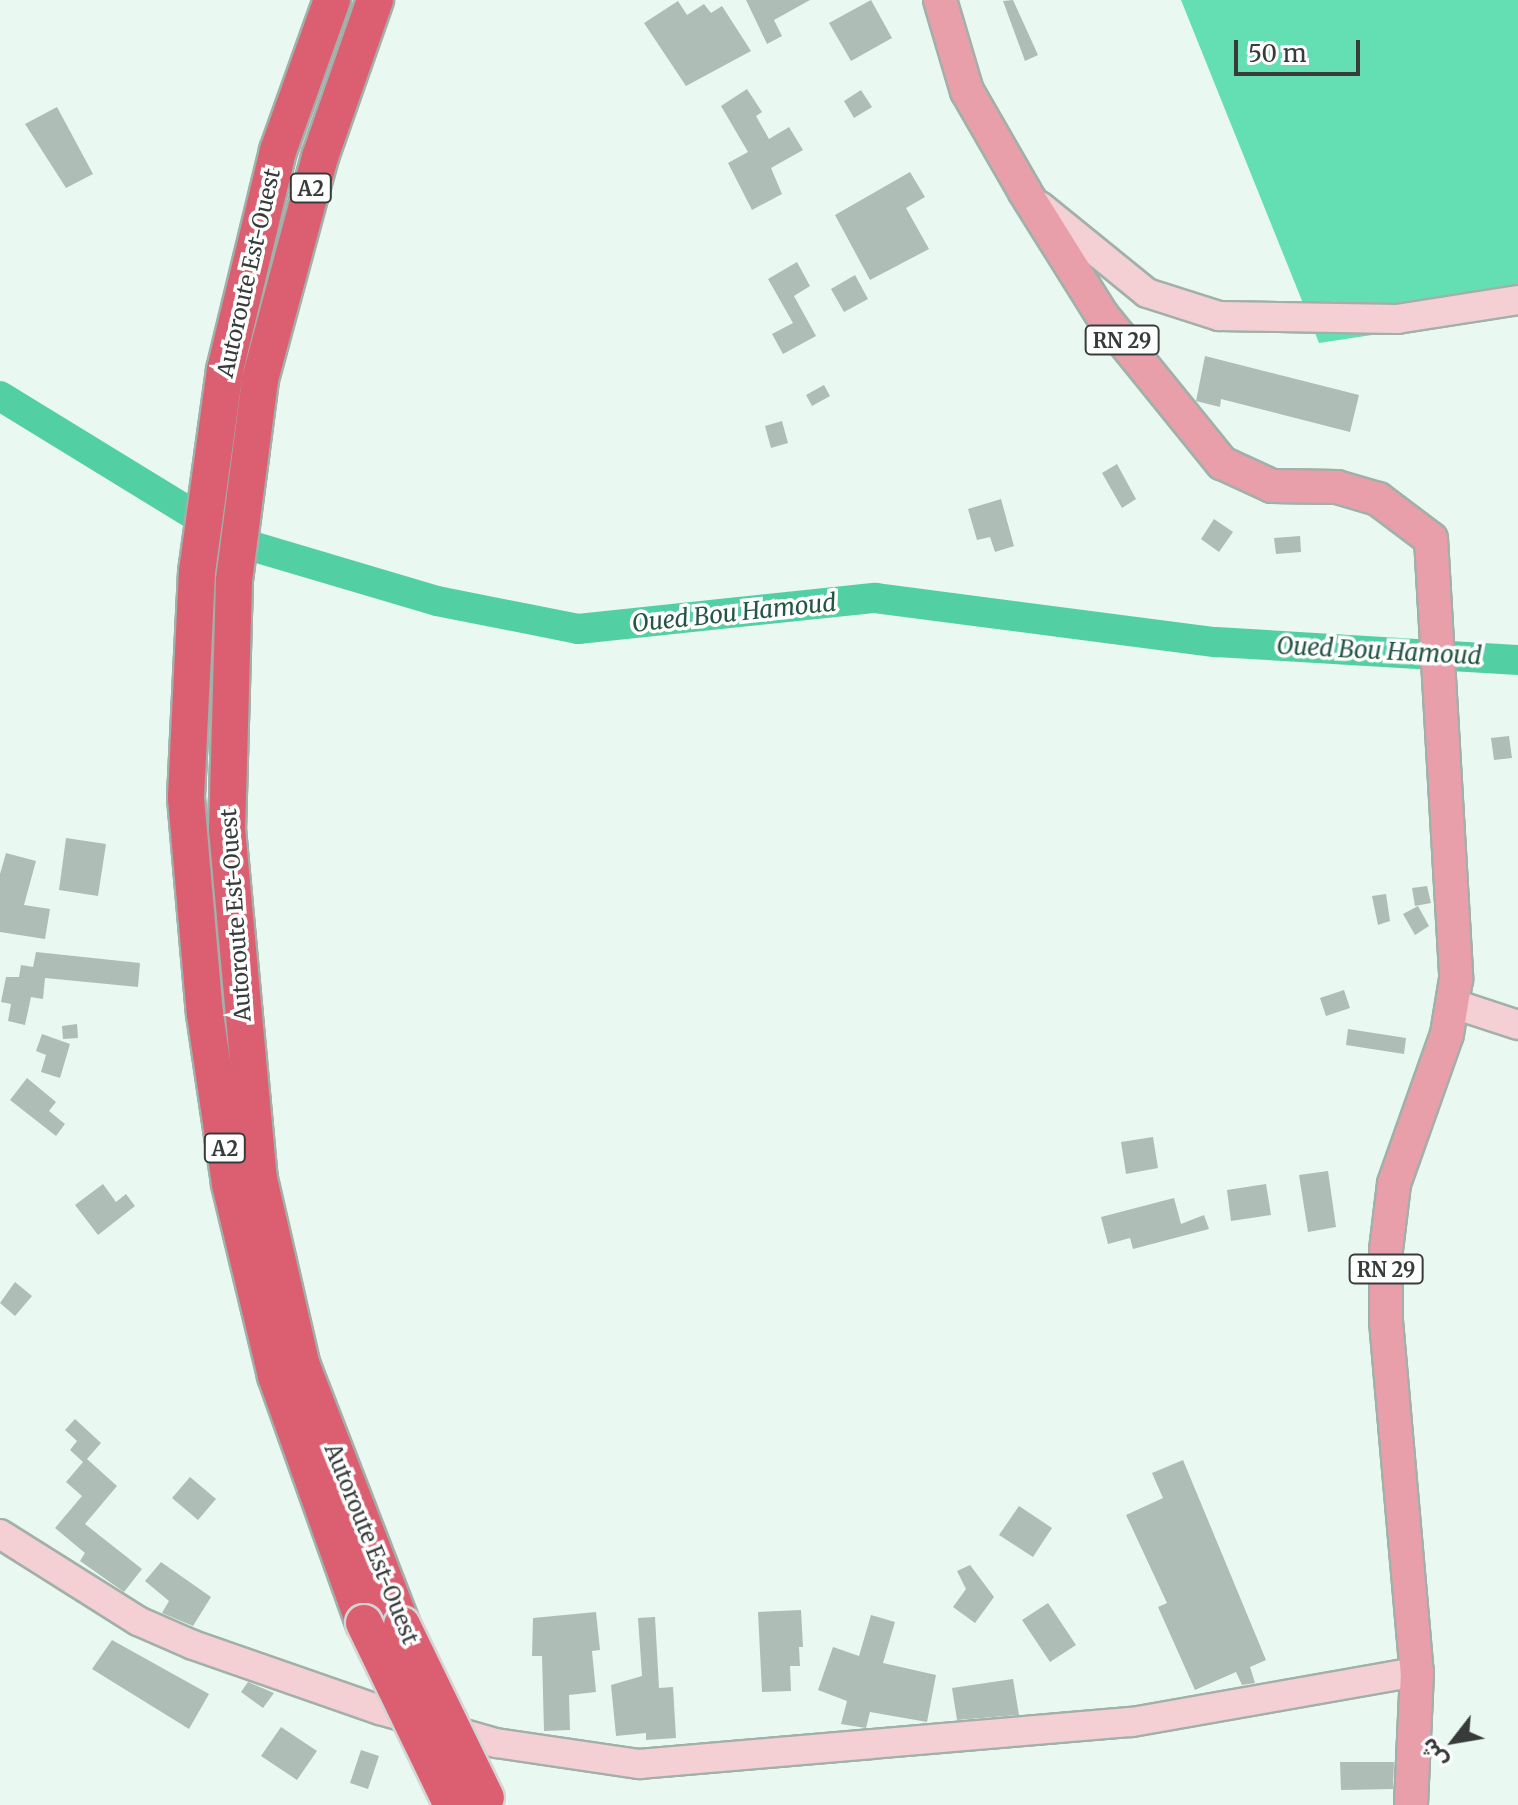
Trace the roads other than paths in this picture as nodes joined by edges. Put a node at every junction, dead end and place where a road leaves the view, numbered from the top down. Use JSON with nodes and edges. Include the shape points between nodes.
{"nodes":[{"id":1,"x":332,"y":0,"type":"edge"},
{"id":2,"x":375,"y":0,"type":"edge"},
{"id":3,"x":940,"y":0,"type":"edge"},
{"id":4,"x":1025,"y":192,"type":"junction"},
{"id":5,"x":1518,"y":300,"type":"edge"},
{"id":6,"x":1454,"y":1004,"type":"junction"},
{"id":7,"x":1518,"y":1025,"type":"edge"},
{"id":8,"x":0,"y":1534,"type":"edge"},
{"id":9,"x":1417,"y":1672,"type":"junction"},
{"id":10,"x":476,"y":1803,"type":"edge"},
{"id":11,"x":1411,"y":1805,"type":"edge"}],
"edges":[{"from":1,"to":10,"type":"highway","name":"Autoroute Est-Ouest","number":"A2","bridge":true,"via":[[278,151],[225,370],[190,655],[186,798],[194,904],[230,1184],[276,1376],[364,1623]]},
{"from":2,"to":10,"type":"highway","name":"Autoroute Est-Ouest","number":"A2","bridge":true,"via":[[320,157],[260,380],[234,581],[227,829],[259,1179],[302,1366]]},
{"from":3,"to":4,"type":"main road","number":"RN 29","via":[[967,91]]},
{"from":4,"to":5,"type":"main road","via":[[1147,293],[1194,311],[1282,321],[1397,319]]},
{"from":4,"to":6,"type":"main road","number":"RN 29","via":[[1102,315],[1222,463],[1272,486],[1337,487],[1378,499],[1431,539],[1447,742]]},
{"from":6,"to":7,"type":"main road"},
{"from":6,"to":9,"type":"main road","number":"RN 29","via":[[1394,1184],[1386,1250],[1386,1321]]},
{"from":8,"to":9,"type":"main road","via":[[138,1621],[193,1645],[380,1710],[561,1756],[639,1764],[1132,1722]]},
{"from":9,"to":11,"type":"main road","number":"RN 29"}]}
